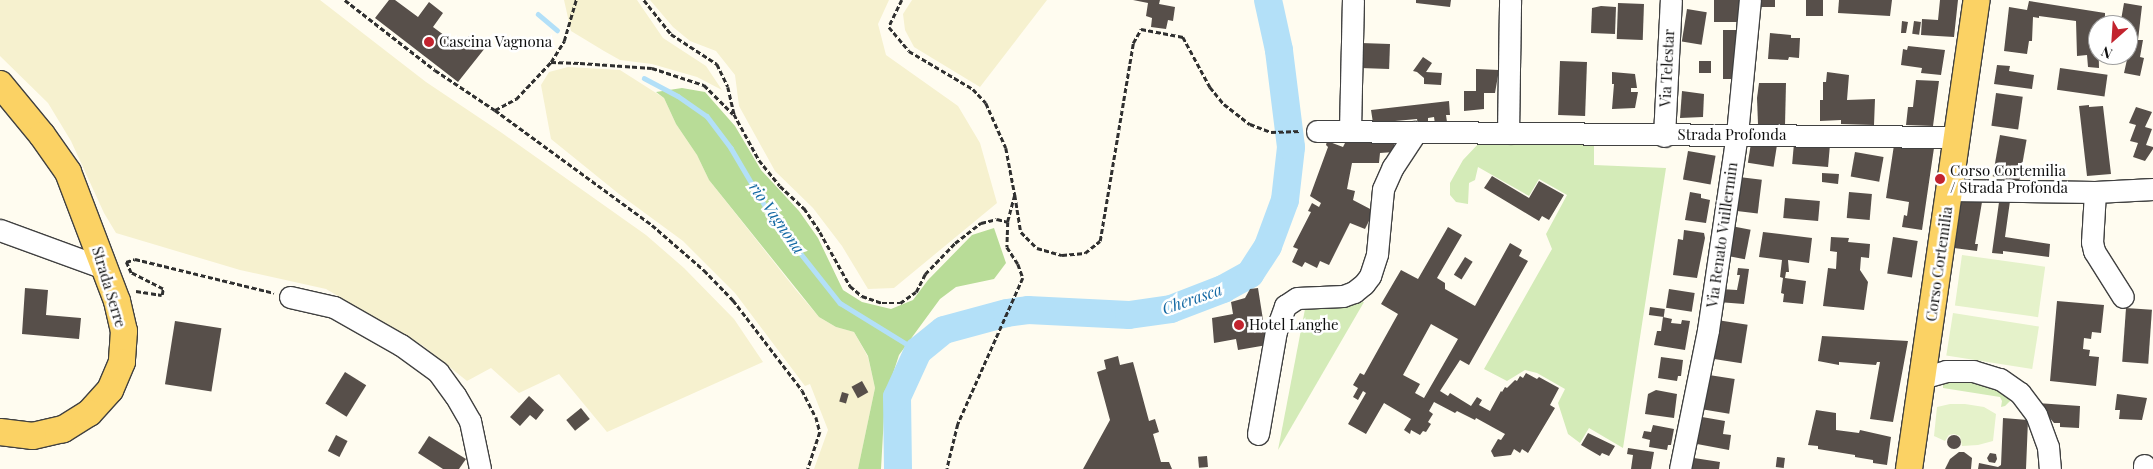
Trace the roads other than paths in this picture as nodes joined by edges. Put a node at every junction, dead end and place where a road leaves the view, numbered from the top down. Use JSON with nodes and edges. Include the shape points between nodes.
{"nodes":[{"id":1,"x":1353,"y":0,"type":"edge"},
{"id":2,"x":1510,"y":0,"type":"edge"},
{"id":3,"x":1671,"y":0,"type":"edge"},
{"id":4,"x":1750,"y":0,"type":"edge"},
{"id":5,"x":1976,"y":0,"type":"edge"},
{"id":6,"x":0,"y":84,"type":"edge"},
{"id":7,"x":1350,"y":130,"type":"junction"},
{"id":8,"x":1317,"y":131,"type":"road end"},
{"id":9,"x":1416,"y":132,"type":"junction"},
{"id":10,"x":1508,"y":133,"type":"junction"},
{"id":11,"x":1737,"y":134,"type":"junction"},
{"id":12,"x":1664,"y":136,"type":"junction"},
{"id":13,"x":1957,"y":138,"type":"junction"},
{"id":14,"x":2153,"y":189,"type":"edge"},
{"id":15,"x":1950,"y":190,"type":"junction"},
{"id":16,"x":2095,"y":192,"type":"junction"},
{"id":17,"x":0,"y":230,"type":"edge"},
{"id":18,"x":108,"y":277,"type":"junction"},
{"id":19,"x":290,"y":297,"type":"road end"},
{"id":20,"x":2122,"y":297,"type":"dead end"},
{"id":21,"x":1922,"y":378,"type":"junction"},
{"id":22,"x":0,"y":432,"type":"edge"},
{"id":23,"x":1258,"y":434,"type":"dead end"},
{"id":24,"x":480,"y":469,"type":"edge"},
{"id":25,"x":1680,"y":469,"type":"edge"},
{"id":26,"x":1909,"y":469,"type":"edge"},
{"id":27,"x":2050,"y":469,"type":"edge"}],
"edges":[{"from":1,"to":7,"type":"street"},
{"from":2,"to":10,"type":"street"},
{"from":3,"to":12,"type":"street","name":"Via Telestar"},
{"from":4,"to":11,"type":"street","name":"Via Renato Vuillermin"},
{"from":5,"to":13,"type":"main road","name":"Corso Cortemilia"},
{"from":6,"to":18,"type":"main road","name":"Strada Serre","via":[[68,172]]},
{"from":7,"to":8,"type":"street","name":"Strada Profonda"},
{"from":7,"to":9,"type":"street","name":"Strada Profonda"},
{"from":9,"to":10,"type":"street","name":"Strada Profonda"},
{"from":9,"to":23,"type":"street","via":[[1383,188],[1377,254],[1364,284],[1343,296],[1297,298],[1285,306],[1276,331]]},
{"from":10,"to":12,"type":"street","name":"Strada Profonda"},
{"from":11,"to":12,"type":"street","name":"Strada Profonda"},
{"from":11,"to":13,"type":"street","name":"Strada Profonda"},
{"from":11,"to":25,"type":"street","name":"Via Renato Vuillermin","via":[[1708,330]]},
{"from":13,"to":15,"type":"main road","name":"Corso Cortemilia"},
{"from":14,"to":16,"type":"street"},
{"from":15,"to":16,"type":"street"},
{"from":15,"to":21,"type":"main road","name":"Corso Cortemilia"},
{"from":16,"to":20,"type":"street","via":[[2094,251]]},
{"from":17,"to":18,"type":"street"},
{"from":18,"to":22,"type":"main road","name":"Strada Serre","via":[[124,331],[122,362],[110,390],[90,413],[63,429],[33,436]]},
{"from":19,"to":24,"type":"street","via":[[334,307],[402,345],[438,372],[470,421]]},
{"from":21,"to":26,"type":"main road","name":"Corso Cortemilia"},
{"from":21,"to":27,"type":"street","via":[[1946,371],[1973,371],[2000,378],[2020,393],[2036,414],[2048,447]]}]}
